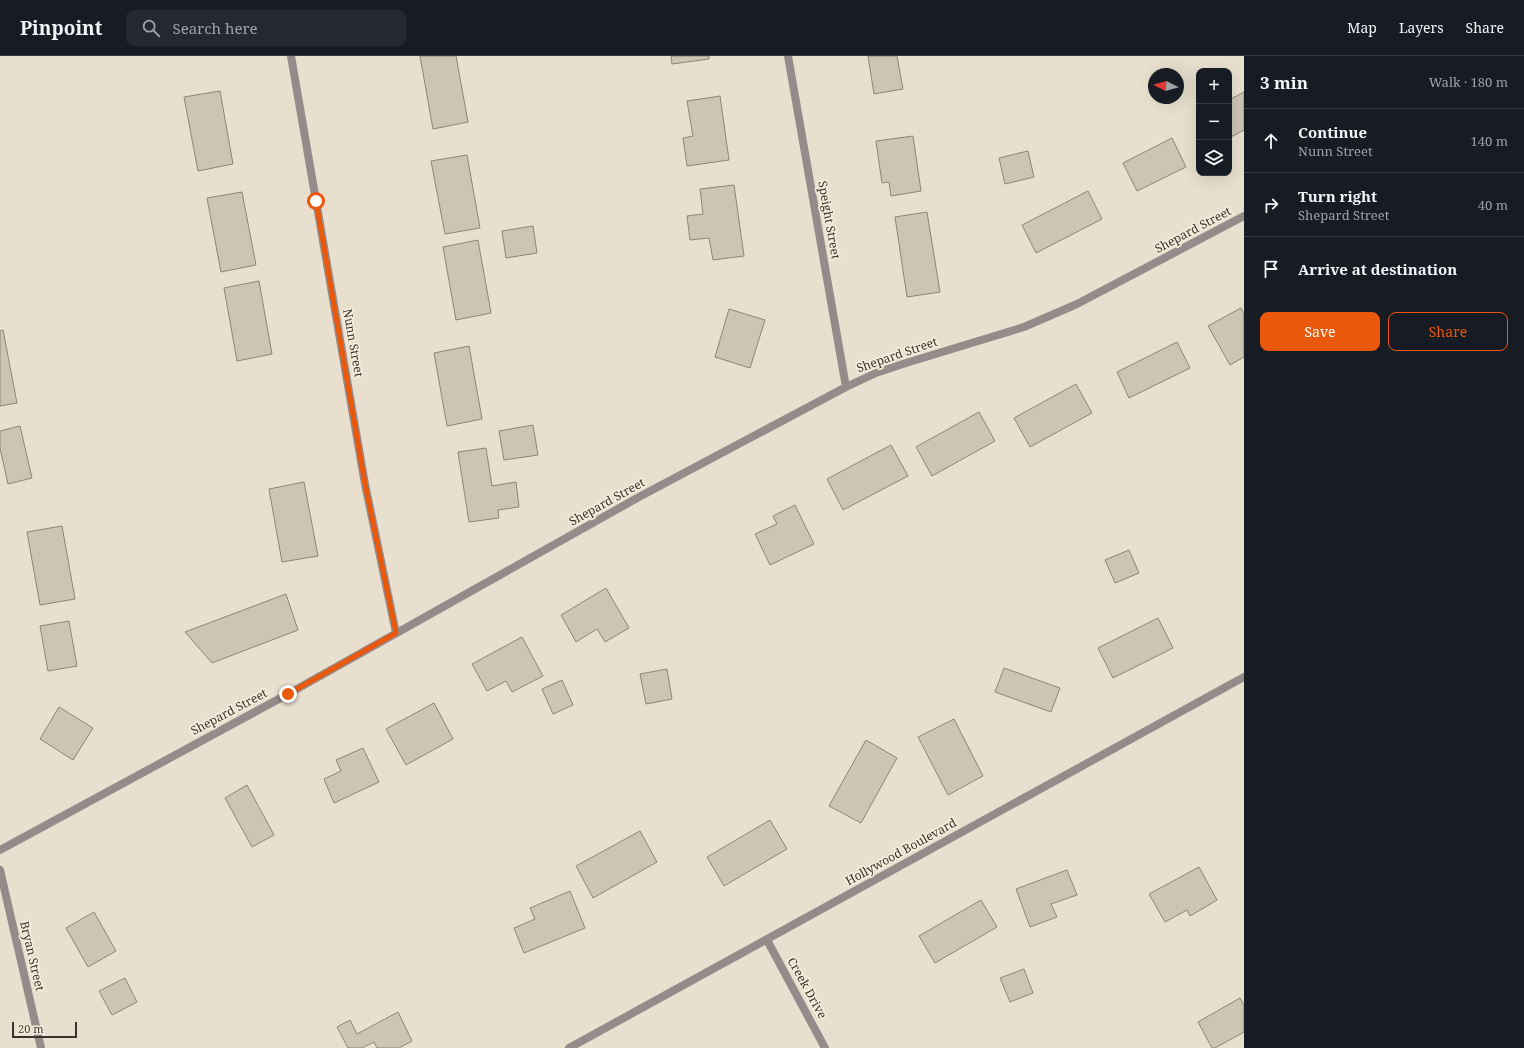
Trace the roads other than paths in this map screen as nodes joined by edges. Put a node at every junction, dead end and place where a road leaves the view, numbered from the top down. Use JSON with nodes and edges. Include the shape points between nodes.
{"nodes":[{"id":1,"x":290,"y":56,"type":"edge"},
{"id":2,"x":788,"y":56,"type":"edge"},
{"id":3,"x":1244,"y":216,"type":"edge"},
{"id":4,"x":846,"y":387,"type":"junction"},
{"id":5,"x":396,"y":633,"type":"junction"},
{"id":6,"x":1244,"y":677,"type":"edge"},
{"id":7,"x":0,"y":850,"type":"edge"},
{"id":8,"x":0,"y":870,"type":"edge"},
{"id":9,"x":767,"y":940,"type":"junction"},
{"id":10,"x":41,"y":1048,"type":"edge"},
{"id":11,"x":569,"y":1048,"type":"edge"},
{"id":12,"x":826,"y":1048,"type":"edge"}],
"edges":[{"from":1,"to":5,"type":"street","name":"Nunn Street","via":[[365,484]]},
{"from":2,"to":4,"type":"street","name":"Speight Street"},
{"from":3,"to":4,"type":"street","name":"Shepard Street","via":[[1077,304],[1024,327],[884,371]]},
{"from":4,"to":5,"type":"street","name":"Shepard Street","via":[[639,497]]},
{"from":5,"to":7,"type":"street","name":"Shepard Street"},
{"from":6,"to":9,"type":"street","name":"Hollywood Boulevard"},
{"from":8,"to":10,"type":"street","name":"Bryan Street"},
{"from":9,"to":11,"type":"street","name":"Hollywood Boulevard"},
{"from":9,"to":12,"type":"street","name":"Creek Drive"}]}
